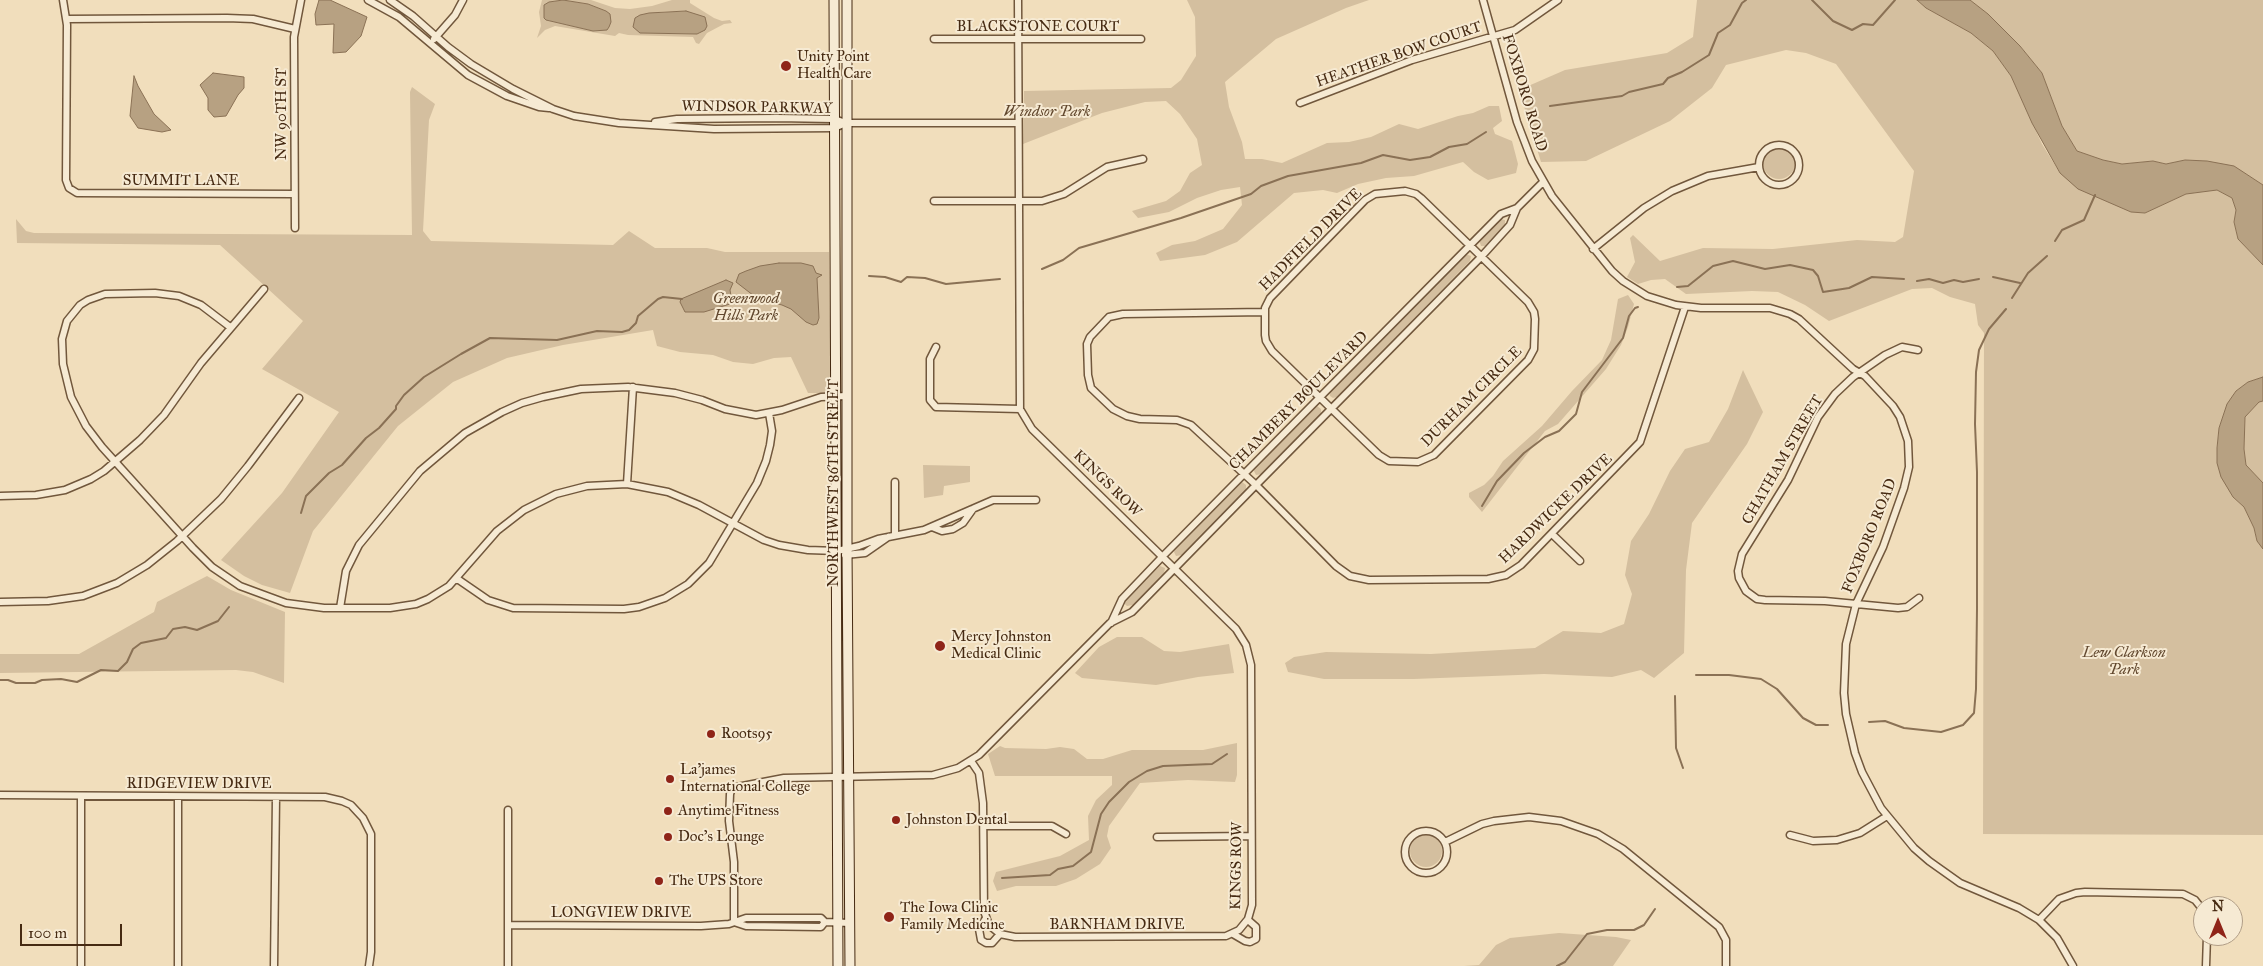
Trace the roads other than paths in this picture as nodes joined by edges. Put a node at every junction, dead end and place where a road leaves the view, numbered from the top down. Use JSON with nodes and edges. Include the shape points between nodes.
{"nodes":[{"id":1,"x":63,"y":0,"type":"edge"},
{"id":2,"x":301,"y":0,"type":"edge"},
{"id":3,"x":368,"y":0,"type":"edge"},
{"id":4,"x":390,"y":0,"type":"edge"},
{"id":5,"x":463,"y":0,"type":"edge"},
{"id":6,"x":834,"y":0,"type":"edge"},
{"id":7,"x":847,"y":0,"type":"edge"},
{"id":8,"x":1018,"y":0,"type":"edge"},
{"id":9,"x":1483,"y":0,"type":"edge"},
{"id":10,"x":1558,"y":0,"type":"edge"},
{"id":11,"x":67,"y":19,"type":"junction"},
{"id":12,"x":295,"y":29,"type":"junction"},
{"id":13,"x":1493,"y":35,"type":"junction"},
{"id":14,"x":437,"y":36,"type":"junction"},
{"id":15,"x":934,"y":39,"type":"dead end"},
{"id":16,"x":1018,"y":39,"type":"junction"},
{"id":17,"x":1141,"y":39,"type":"dead end"},
{"id":18,"x":430,"y":43,"type":"junction"},
{"id":19,"x":1300,"y":103,"type":"dead end"},
{"id":20,"x":553,"y":109,"type":"junction"},
{"id":21,"x":834,"y":123,"type":"junction"},
{"id":22,"x":846,"y":123,"type":"junction"},
{"id":23,"x":1018,"y":123,"type":"junction"},
{"id":24,"x":645,"y":124,"type":"junction"},
{"id":25,"x":1143,"y":159,"type":"dead end"},
{"id":26,"x":1759,"y":167,"type":"junction"},
{"id":27,"x":1543,"y":182,"type":"junction"},
{"id":28,"x":294,"y":194,"type":"junction"},
{"id":29,"x":934,"y":201,"type":"dead end"},
{"id":30,"x":1018,"y":201,"type":"junction"},
{"id":31,"x":1517,"y":208,"type":"junction"},
{"id":32,"x":295,"y":228,"type":"dead end"},
{"id":33,"x":1469,"y":245,"type":"junction"},
{"id":34,"x":1593,"y":249,"type":"junction"},
{"id":35,"x":1481,"y":256,"type":"junction"},
{"id":36,"x":264,"y":289,"type":"dead end"},
{"id":37,"x":1685,"y":307,"type":"junction"},
{"id":38,"x":1265,"y":312,"type":"junction"},
{"id":39,"x":230,"y":327,"type":"junction"},
{"id":40,"x":936,"y":347,"type":"dead end"},
{"id":41,"x":1918,"y":350,"type":"dead end"},
{"id":42,"x":1860,"y":373,"type":"junction"},
{"id":43,"x":633,"y":387,"type":"junction"},
{"id":44,"x":847,"y":396,"type":"junction"},
{"id":45,"x":835,"y":397,"type":"junction"},
{"id":46,"x":299,"y":398,"type":"dead end"},
{"id":47,"x":1320,"y":398,"type":"junction"},
{"id":48,"x":1020,"y":409,"type":"junction"},
{"id":49,"x":1331,"y":409,"type":"junction"},
{"id":50,"x":769,"y":413,"type":"junction"},
{"id":51,"x":116,"y":462,"type":"junction"},
{"id":52,"x":1244,"y":474,"type":"junction"},
{"id":53,"x":895,"y":482,"type":"dead end"},
{"id":54,"x":627,"y":484,"type":"junction"},
{"id":55,"x":1256,"y":485,"type":"junction"},
{"id":56,"x":0,"y":496,"type":"edge"},
{"id":57,"x":1036,"y":500,"type":"dead end"},
{"id":58,"x":733,"y":524,"type":"junction"},
{"id":59,"x":1552,"y":534,"type":"junction"},
{"id":60,"x":895,"y":535,"type":"junction"},
{"id":61,"x":182,"y":536,"type":"junction"},
{"id":62,"x":837,"y":551,"type":"junction"},
{"id":63,"x":847,"y":552,"type":"junction"},
{"id":64,"x":1163,"y":556,"type":"junction"},
{"id":65,"x":1580,"y":561,"type":"dead end"},
{"id":66,"x":1175,"y":568,"type":"junction"},
{"id":67,"x":456,"y":578,"type":"junction"},
{"id":68,"x":1919,"y":598,"type":"dead end"},
{"id":69,"x":0,"y":602,"type":"edge"},
{"id":70,"x":1856,"y":604,"type":"junction"},
{"id":71,"x":340,"y":608,"type":"junction"},
{"id":72,"x":1110,"y":624,"type":"junction"},
{"id":73,"x":970,"y":761,"type":"junction"},
{"id":74,"x":837,"y":775,"type":"junction"},
{"id":75,"x":849,"y":775,"type":"junction"},
{"id":76,"x":0,"y":795,"type":"edge"},
{"id":77,"x":81,"y":796,"type":"junction"},
{"id":78,"x":178,"y":796,"type":"junction"},
{"id":79,"x":276,"y":797,"type":"junction"},
{"id":80,"x":508,"y":810,"type":"dead end"},
{"id":81,"x":1887,"y":816,"type":"junction"},
{"id":82,"x":984,"y":826,"type":"junction"},
{"id":83,"x":1066,"y":834,"type":"dead end"},
{"id":84,"x":1790,"y":835,"type":"dead end"},
{"id":85,"x":1251,"y":836,"type":"junction"},
{"id":86,"x":1157,"y":837,"type":"dead end"},
{"id":87,"x":1445,"y":842,"type":"junction"},
{"id":88,"x":2193,"y":899,"type":"edge"},
{"id":89,"x":986,"y":918,"type":"junction"},
{"id":90,"x":1248,"y":920,"type":"junction"},
{"id":91,"x":2039,"y":920,"type":"junction"},
{"id":92,"x":734,"y":922,"type":"junction"},
{"id":93,"x":838,"y":922,"type":"junction"},
{"id":94,"x":850,"y":923,"type":"junction"},
{"id":95,"x":508,"y":925,"type":"junction"},
{"id":96,"x":1000,"y":934,"type":"junction"},
{"id":97,"x":1233,"y":934,"type":"junction"},
{"id":98,"x":2207,"y":946,"type":"edge"},
{"id":99,"x":81,"y":966,"type":"edge"},
{"id":100,"x":178,"y":966,"type":"edge"},
{"id":101,"x":274,"y":966,"type":"edge"},
{"id":102,"x":369,"y":966,"type":"edge"},
{"id":103,"x":508,"y":966,"type":"edge"},
{"id":104,"x":838,"y":966,"type":"edge"},
{"id":105,"x":850,"y":966,"type":"edge"},
{"id":106,"x":1726,"y":966,"type":"edge"},
{"id":107,"x":2072,"y":966,"type":"edge"},
{"id":108,"x":2206,"y":966,"type":"edge"}],
"edges":[{"from":1,"to":11,"type":"street"},
{"from":2,"to":12,"type":"street","name":"NW 90TH ST"},
{"from":3,"to":18,"type":"street","name":"WINDSOR PARKWAY","via":[[399,17]]},
{"from":4,"to":14,"type":"street","name":"WINDSOR PARKWAY"},
{"from":5,"to":14,"type":"street"},
{"from":6,"to":21,"type":"main road","name":"NORTHWEST 86TH STREET"},
{"from":7,"to":22,"type":"main road","name":"NORTHWEST 86TH STREET"},
{"from":8,"to":16,"type":"street"},
{"from":9,"to":13,"type":"street","name":"FOXBORO ROAD"},
{"from":10,"to":13,"type":"street","name":"HEATHER BOW COURT","via":[[1515,30]]},
{"from":11,"to":12,"type":"street","via":[[236,18]]},
{"from":11,"to":28,"type":"street","name":"SUMMIT LANE","via":[[66,180],[69,188],[77,193]]},
{"from":12,"to":28,"type":"street","name":"NW 90TH ST"},
{"from":13,"to":19,"type":"street","name":"HEATHER BOW COURT","via":[[1393,67]]},
{"from":13,"to":27,"type":"street","name":"FOXBORO ROAD","via":[[1523,141]]},
{"from":14,"to":18,"type":"street"},
{"from":14,"to":20,"type":"street","name":"WINDSOR PARKWAY","via":[[471,64]]},
{"from":15,"to":16,"type":"street","name":"BLACKSTONE COURT"},
{"from":16,"to":17,"type":"street","name":"BLACKSTONE COURT"},
{"from":16,"to":23,"type":"street"},
{"from":18,"to":20,"type":"street","name":"WINDSOR PARKWAY","via":[[468,75],[487,86],[534,106]]},
{"from":20,"to":24,"type":"street","name":"WINDSOR PARKWAY","via":[[596,120]]},
{"from":21,"to":22,"type":"street","name":"WINDSOR PARKWAY"},
{"from":21,"to":24,"type":"street","name":"WINDSOR PARKWAY","via":[[714,129]]},
{"from":21,"to":24,"type":"street","name":"WINDSOR PARKWAY","via":[[677,119]]},
{"from":21,"to":45,"type":"main road","name":"NORTHWEST 86TH STREET"},
{"from":22,"to":23,"type":"street","name":"WINDSOR PARKWAY"},
{"from":22,"to":44,"type":"main road","name":"NORTHWEST 86TH STREET"},
{"from":23,"to":30,"type":"street"},
{"from":25,"to":30,"type":"street","via":[[1107,167],[1053,198]]},
{"from":26,"to":26,"type":"street","via":[[1767,180],[1782,184],[1795,177],[1799,161],[1790,147],[1774,145],[1764,151]]},
{"from":26,"to":34,"type":"street","via":[[1708,176],[1672,191],[1644,208]]},
{"from":27,"to":31,"type":"street","name":"CHAMBERY BOULEVARD"},
{"from":27,"to":34,"type":"street","name":"FOXBORO ROAD"},
{"from":28,"to":32,"type":"street","name":"NW 90TH ST"},
{"from":29,"to":30,"type":"street"},
{"from":30,"to":48,"type":"street"},
{"from":31,"to":33,"type":"street","name":"CHAMBERY BOULEVARD","via":[[1501,214]]},
{"from":31,"to":35,"type":"street","name":"CHAMBERY BOULEVARD","via":[[1510,225]]},
{"from":33,"to":35,"type":"street","name":"HADFIELD DRIVE"},
{"from":33,"to":38,"type":"street","name":"HADFIELD DRIVE","via":[[1416,194],[1375,194],[1364,200],[1270,298]]},
{"from":33,"to":47,"type":"street","name":"CHAMBERY BOULEVARD"},
{"from":34,"to":37,"type":"street","name":"FOXBORO ROAD","via":[[1635,290],[1662,302]]},
{"from":35,"to":49,"type":"street","name":"CHAMBERY BOULEVARD"},
{"from":35,"to":49,"type":"street","name":"DURHAM CIRCLE","via":[[1532,307],[1535,343],[1528,360],[1434,455],[1424,461],[1384,459]]},
{"from":36,"to":39,"type":"street"},
{"from":37,"to":42,"type":"street","name":"FOXBORO ROAD","via":[[1781,310],[1799,319]]},
{"from":37,"to":59,"type":"street","name":"HARDWICKE DRIVE","via":[[1640,442]]},
{"from":38,"to":47,"type":"street","name":"HADFIELD DRIVE","via":[[1268,346]]},
{"from":38,"to":52,"type":"street","name":"HARDWICKE DRIVE","via":[[1116,314],[1101,323],[1087,344],[1088,382],[1112,409],[1132,418],[1177,420],[1191,424]]},
{"from":39,"to":51,"type":"street","via":[[164,415]]},
{"from":39,"to":51,"type":"street","via":[[201,305],[179,296],[155,293],[105,294],[88,300],[73,312],[64,330],[61,349],[66,381],[78,412],[94,438]]},
{"from":40,"to":48,"type":"street","via":[[930,359],[930,400],[936,406]]},
{"from":41,"to":42,"type":"street","name":"CHATHAM STREET","via":[[1902,347]]},
{"from":42,"to":70,"type":"street","name":"FOXBORO ROAD","via":[[1893,406],[1905,429],[1909,454],[1904,488],[1883,547]]},
{"from":42,"to":70,"type":"street","name":"CHATHAM STREET","via":[[1835,394],[1818,417],[1788,480],[1739,562],[1739,578],[1746,591],[1765,600]]},
{"from":43,"to":50,"type":"street","via":[[675,393],[741,413]]},
{"from":43,"to":54,"type":"street"},
{"from":43,"to":71,"type":"street","via":[[582,389],[542,397],[502,412],[450,444],[420,471],[359,545],[346,571]]},
{"from":44,"to":45,"type":"street"},
{"from":44,"to":63,"type":"main road","name":"NORTHWEST 86TH STREET"},
{"from":45,"to":50,"type":"street","via":[[809,400]]},
{"from":45,"to":62,"type":"main road","name":"NORTHWEST 86TH STREET"},
{"from":46,"to":61,"type":"street","via":[[235,482]]},
{"from":47,"to":49,"type":"street","name":"HADFIELD DRIVE"},
{"from":47,"to":52,"type":"street","name":"CHAMBERY BOULEVARD"},
{"from":48,"to":64,"type":"street","name":"KINGS ROW","via":[[1032,429]]},
{"from":49,"to":55,"type":"street","name":"CHAMBERY BOULEVARD"},
{"from":50,"to":58,"type":"street","via":[[772,431],[766,461]]},
{"from":51,"to":56,"type":"street","via":[[92,479],[65,490],[36,496]]},
{"from":51,"to":61,"type":"street"},
{"from":52,"to":55,"type":"street","name":"HARDWICKE DRIVE"},
{"from":52,"to":64,"type":"street","name":"CHAMBERY BOULEVARD"},
{"from":53,"to":60,"type":"street"},
{"from":54,"to":58,"type":"street","via":[[653,487],[684,497]]},
{"from":54,"to":67,"type":"street","via":[[571,489],[532,505],[497,531]]},
{"from":55,"to":59,"type":"street","name":"HARDWICKE DRIVE","via":[[1336,566],[1359,579],[1498,578],[1514,571]]},
{"from":55,"to":66,"type":"street","name":"CHAMBERY BOULEVARD"},
{"from":57,"to":60,"type":"street","via":[[993,500],[974,508],[959,526],[942,531],[932,527]]},
{"from":58,"to":62,"type":"street","via":[[779,545]]},
{"from":58,"to":67,"type":"street","via":[[718,552],[699,575],[677,592],[639,607],[611,610],[513,608],[483,597]]},
{"from":59,"to":65,"type":"street"},
{"from":60,"to":63,"type":"street","via":[[865,553]]},
{"from":61,"to":69,"type":"street","via":[[132,574],[100,590],[57,600]]},
{"from":61,"to":71,"type":"street","via":[[226,577],[256,593],[286,603]]},
{"from":62,"to":63,"type":"street"},
{"from":62,"to":74,"type":"main road","name":"NORTHWEST 86TH STREET"},
{"from":63,"to":75,"type":"main road","name":"NORTHWEST 86TH STREET"},
{"from":64,"to":66,"type":"street","name":"KINGS ROW"},
{"from":64,"to":72,"type":"street","name":"CHAMBERY BOULEVARD","via":[[1122,599]]},
{"from":66,"to":72,"type":"street","name":"CHAMBERY BOULEVARD","via":[[1132,612]]},
{"from":66,"to":85,"type":"street","name":"KINGS ROW","via":[[1236,629],[1249,653]]},
{"from":67,"to":71,"type":"street","via":[[439,593],[416,604],[390,608]]},
{"from":68,"to":70,"type":"street","via":[[1908,607],[1898,608]]},
{"from":70,"to":81,"type":"street","name":"FOXBORO ROAD","via":[[1846,644],[1846,714],[1862,772]]},
{"from":72,"to":73,"type":"street","name":"CHAMBERY BOULEVARD","via":[[988,748]]},
{"from":73,"to":75,"type":"street","name":"CHAMBERY BOULEVARD","via":[[933,775]]},
{"from":73,"to":82,"type":"street","via":[[981,782]]},
{"from":74,"to":75,"type":"street","name":"CHAMBERY BOULEVARD"},
{"from":74,"to":92,"type":"street","name":"CHAMBERY BOULEVARD","via":[[784,778],[732,788]]},
{"from":74,"to":93,"type":"main road","name":"NORTHWEST 86TH STREET"},
{"from":75,"to":94,"type":"main road","name":"NORTHWEST 86TH STREET"},
{"from":76,"to":77,"type":"street","name":"RIDGEVIEW DRIVE"},
{"from":77,"to":78,"type":"street","name":"RIDGEVIEW DRIVE"},
{"from":77,"to":99,"type":"street"},
{"from":78,"to":79,"type":"street","name":"RIDGEVIEW DRIVE"},
{"from":78,"to":100,"type":"street"},
{"from":79,"to":101,"type":"street"},
{"from":79,"to":102,"type":"street","name":"RIDGEVIEW DRIVE","via":[[325,797],[342,801],[364,818],[372,845]]},
{"from":80,"to":95,"type":"street"},
{"from":81,"to":84,"type":"street","via":[[1860,833],[1837,840],[1813,841]]},
{"from":81,"to":91,"type":"street","name":"FOXBORO ROAD","via":[[1914,848],[1944,873]]},
{"from":82,"to":83,"type":"street","via":[[1052,826]]},
{"from":82,"to":89,"type":"street","via":[[983,907]]},
{"from":85,"to":86,"type":"street"},
{"from":85,"to":90,"type":"street","name":"KINGS ROW","via":[[1252,905]]},
{"from":87,"to":87,"type":"street","via":[[1438,834],[1422,831],[1409,839],[1406,858],[1418,872],[1437,871],[1448,857]]},
{"from":87,"to":106,"type":"street","via":[[1482,824],[1529,817],[1561,821],[1598,834],[1623,849],[1719,926],[1726,940]]},
{"from":88,"to":91,"type":"street","via":[[2183,894],[2076,893],[2059,899]]},
{"from":89,"to":96,"type":"street"},
{"from":89,"to":96,"type":"street","via":[[980,929],[981,940],[992,942]]},
{"from":90,"to":97,"type":"street","name":"KINGS ROW"},
{"from":90,"to":97,"type":"street","via":[[1256,927],[1256,939],[1245,941]]},
{"from":91,"to":107,"type":"street","name":"FOXBORO ROAD","via":[[2057,938]]},
{"from":92,"to":93,"type":"street","name":"LONGVIEW DRIVE","via":[[746,926],[793,927],[821,927],[825,922]]},
{"from":92,"to":95,"type":"street","name":"LONGVIEW DRIVE","via":[[701,926]]},
{"from":93,"to":94,"type":"street","name":"LONGVIEW DRIVE"},
{"from":93,"to":104,"type":"main road","name":"NORTHWEST 86TH STREET"},
{"from":94,"to":105,"type":"main road","name":"NORTHWEST 86TH STREET"},
{"from":95,"to":103,"type":"street"},
{"from":96,"to":97,"type":"street","name":"BARNHAM DRIVE","via":[[1014,938],[1219,937]]},
{"from":98,"to":108,"type":"street"}]}
